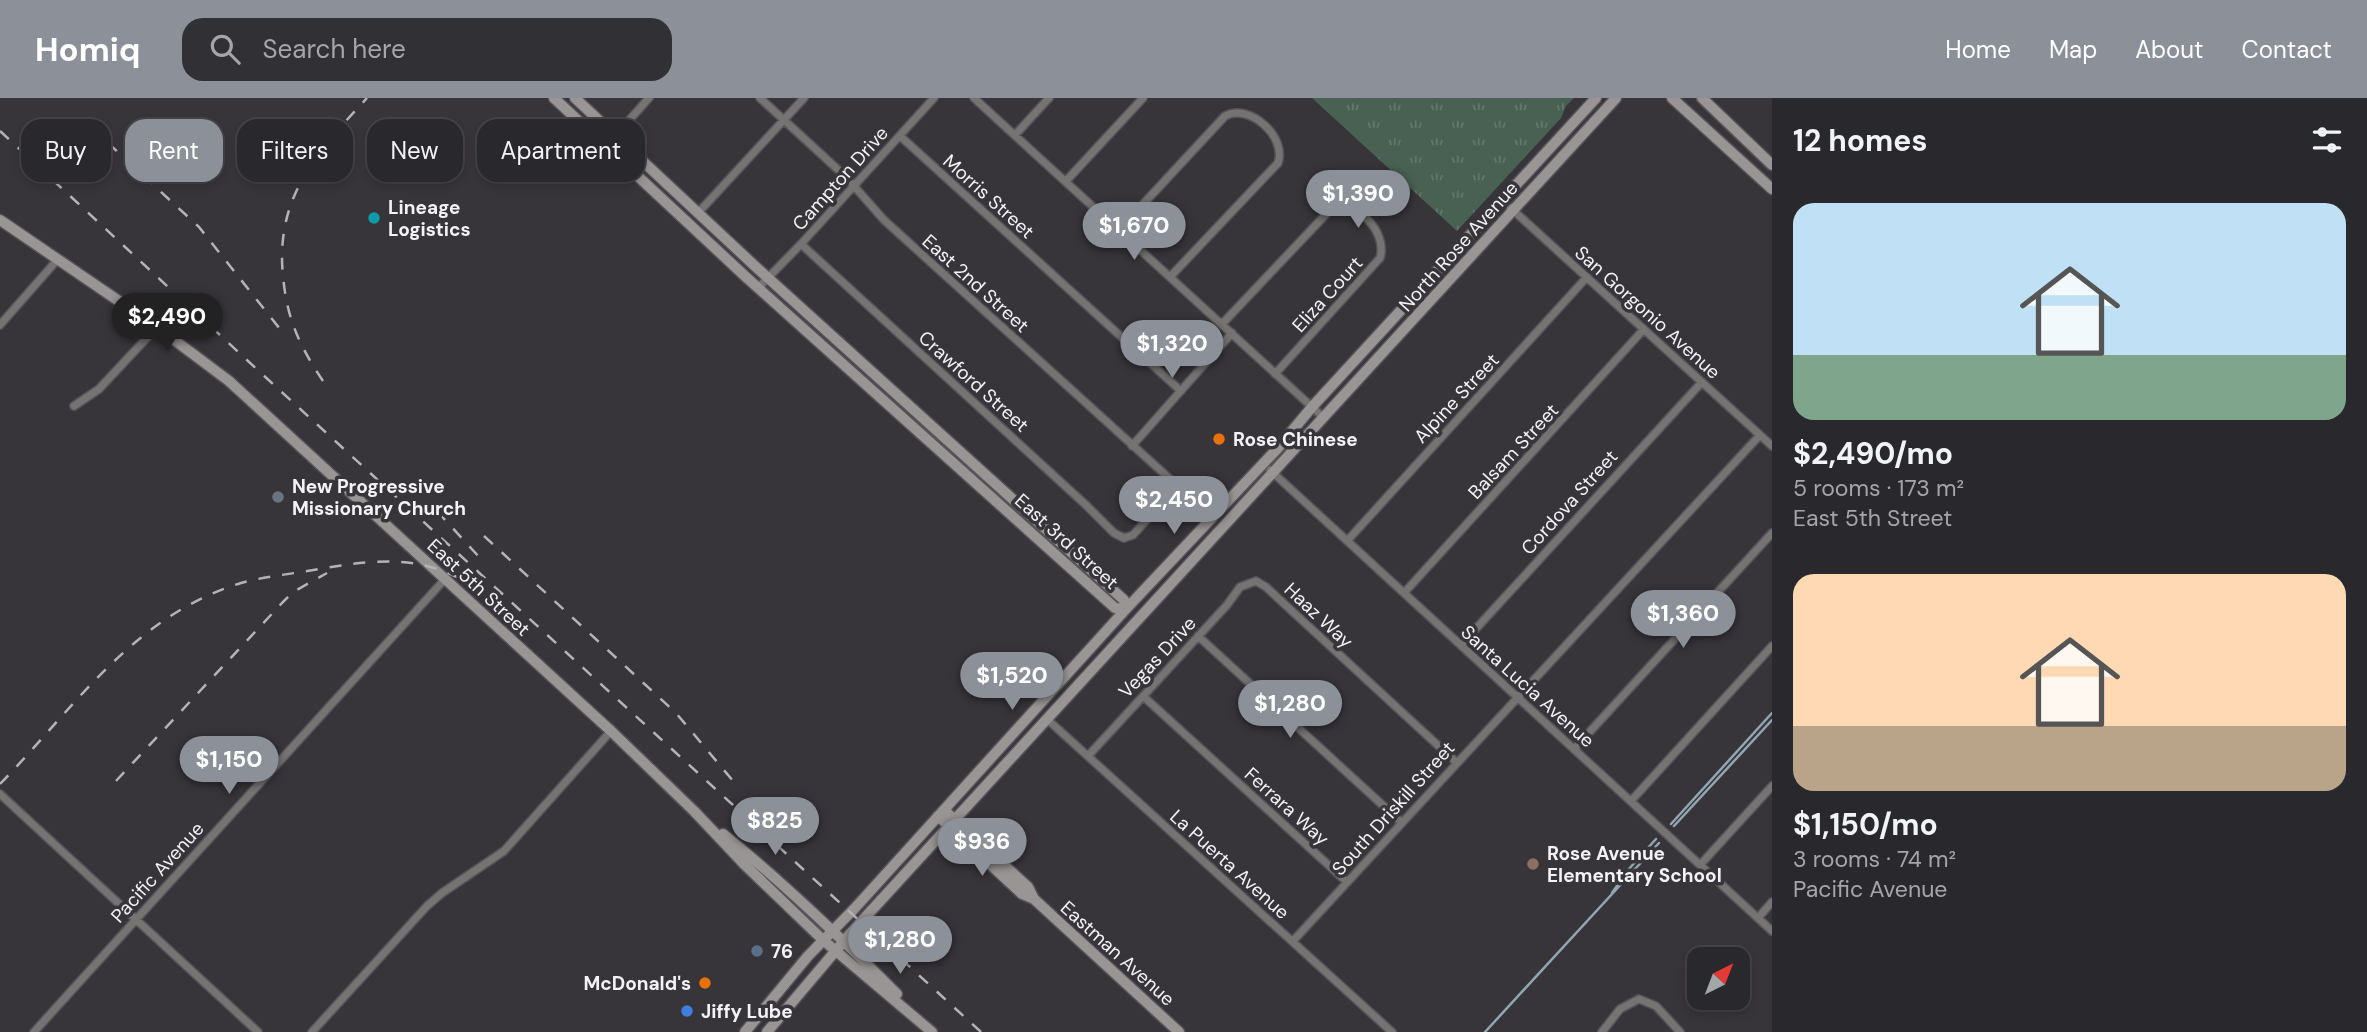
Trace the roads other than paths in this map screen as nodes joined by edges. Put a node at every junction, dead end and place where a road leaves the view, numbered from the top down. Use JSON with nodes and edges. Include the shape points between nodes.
{"nodes":[{"id":1,"x":554,"y":98,"type":"edge"},
{"id":2,"x":575,"y":98,"type":"edge"},
{"id":3,"x":649,"y":98,"type":"edge"},
{"id":4,"x":760,"y":98,"type":"edge"},
{"id":5,"x":804,"y":98,"type":"edge"},
{"id":6,"x":934,"y":98,"type":"edge"},
{"id":7,"x":974,"y":98,"type":"edge"},
{"id":8,"x":1049,"y":98,"type":"edge"},
{"id":9,"x":1143,"y":98,"type":"edge"},
{"id":10,"x":1596,"y":98,"type":"edge"},
{"id":11,"x":1616,"y":98,"type":"edge"},
{"id":12,"x":1672,"y":98,"type":"edge"},
{"id":13,"x":1702,"y":98,"type":"edge"},
{"id":14,"x":577,"y":119,"type":"edge"},
{"id":15,"x":598,"y":119,"type":"edge"},
{"id":16,"x":630,"y":119,"type":"edge"},
{"id":17,"x":784,"y":120,"type":"junction"},
{"id":18,"x":1015,"y":135,"type":"junction"},
{"id":19,"x":900,"y":136,"type":"junction"},
{"id":20,"x":645,"y":163,"type":"edge"},
{"id":21,"x":1772,"y":165,"type":"edge"},
{"id":22,"x":1066,"y":181,"type":"junction"},
{"id":23,"x":644,"y":182,"type":"edge"},
{"id":24,"x":854,"y":187,"type":"junction"},
{"id":25,"x":673,"y":189,"type":"junction"},
{"id":26,"x":1772,"y":189,"type":"edge"},
{"id":27,"x":663,"y":200,"type":"junction"},
{"id":28,"x":1503,"y":201,"type":"junction"},
{"id":29,"x":1515,"y":211,"type":"junction"},
{"id":30,"x":698,"y":213,"type":"junction"},
{"id":31,"x":0,"y":220,"type":"edge"},
{"id":32,"x":1120,"y":229,"type":"junction"},
{"id":33,"x":801,"y":244,"type":"junction"},
{"id":34,"x":58,"y":258,"type":"junction"},
{"id":35,"x":768,"y":277,"type":"junction"},
{"id":36,"x":1170,"y":277,"type":"junction"},
{"id":37,"x":1587,"y":278,"type":"junction"},
{"id":38,"x":759,"y":287,"type":"junction"},
{"id":39,"x":1222,"y":324,"type":"junction"},
{"id":40,"x":0,"y":325,"type":"edge"},
{"id":41,"x":157,"y":327,"type":"junction"},
{"id":42,"x":1644,"y":330,"type":"junction"},
{"id":43,"x":1232,"y":333,"type":"junction"},
{"id":44,"x":1275,"y":374,"type":"junction"},
{"id":45,"x":1702,"y":382,"type":"junction"},
{"id":46,"x":1181,"y":391,"type":"junction"},
{"id":47,"x":74,"y":406,"type":"dead end"},
{"id":48,"x":1312,"y":407,"type":"junction"},
{"id":49,"x":1324,"y":418,"type":"junction"},
{"id":50,"x":1760,"y":435,"type":"junction"},
{"id":51,"x":1132,"y":446,"type":"junction"},
{"id":52,"x":1772,"y":446,"type":"edge"},
{"id":53,"x":1264,"y":464,"type":"junction"},
{"id":54,"x":1273,"y":473,"type":"junction"},
{"id":55,"x":1244,"y":484,"type":"junction"},
{"id":56,"x":1173,"y":487,"type":"joint"},
{"id":57,"x":1772,"y":533,"type":"edge"},
{"id":58,"x":1347,"y":541,"type":"junction"},
{"id":59,"x":1206,"y":544,"type":"junction"},
{"id":60,"x":445,"y":579,"type":"junction"},
{"id":61,"x":1251,"y":582,"type":"joint"},
{"id":62,"x":1404,"y":593,"type":"junction"},
{"id":63,"x":1126,"y":609,"type":"junction"},
{"id":64,"x":1138,"y":620,"type":"junction"},
{"id":65,"x":1198,"y":636,"type":"junction"},
{"id":66,"x":1461,"y":645,"type":"junction"},
{"id":67,"x":1772,"y":646,"type":"edge"},
{"id":68,"x":1143,"y":696,"type":"junction"},
{"id":69,"x":1517,"y":696,"type":"junction"},
{"id":70,"x":1048,"y":720,"type":"junction"},
{"id":71,"x":611,"y":731,"type":"junction"},
{"id":72,"x":1574,"y":749,"type":"junction"},
{"id":73,"x":1088,"y":756,"type":"junction"},
{"id":74,"x":1456,"y":762,"type":"junction"},
{"id":75,"x":1772,"y":786,"type":"edge"},
{"id":76,"x":0,"y":794,"type":"edge"},
{"id":77,"x":1631,"y":801,"type":"junction"},
{"id":78,"x":694,"y":811,"type":"junction"},
{"id":79,"x":941,"y":813,"type":"junction"},
{"id":80,"x":1401,"y":822,"type":"junction"},
{"id":81,"x":953,"y":824,"type":"junction"},
{"id":82,"x":1700,"y":865,"type":"junction"},
{"id":83,"x":1347,"y":882,"type":"junction"},
{"id":84,"x":1772,"y":902,"type":"edge"},
{"id":85,"x":135,"y":918,"type":"junction"},
{"id":86,"x":1758,"y":918,"type":"junction"},
{"id":87,"x":832,"y":930,"type":"junction"},
{"id":88,"x":1772,"y":931,"type":"edge"},
{"id":89,"x":823,"y":940,"type":"junction"},
{"id":90,"x":1293,"y":941,"type":"junction"},
{"id":91,"x":844,"y":942,"type":"junction"},
{"id":92,"x":836,"y":951,"type":"junction"},
{"id":93,"x":34,"y":1032,"type":"edge"},
{"id":94,"x":258,"y":1032,"type":"edge"},
{"id":95,"x":312,"y":1032,"type":"edge"},
{"id":96,"x":745,"y":1032,"type":"edge"},
{"id":97,"x":767,"y":1032,"type":"edge"},
{"id":98,"x":933,"y":1032,"type":"edge"},
{"id":99,"x":1180,"y":1032,"type":"edge"},
{"id":100,"x":1392,"y":1032,"type":"edge"},
{"id":101,"x":1602,"y":1032,"type":"edge"},
{"id":102,"x":1680,"y":1032,"type":"edge"}],
"edges":[{"from":1,"to":14,"type":"main road","name":"East 3rd Street"},
{"from":2,"to":15,"type":"main road","name":"East 3rd Street"},
{"from":3,"to":16,"type":"street"},
{"from":4,"to":17,"type":"street","name":"East 2nd Street"},
{"from":5,"to":17,"type":"street"},
{"from":6,"to":19,"type":"street","name":"Campton Drive"},
{"from":7,"to":18,"type":"street"},
{"from":8,"to":18,"type":"street"},
{"from":9,"to":22,"type":"street"},
{"from":10,"to":28,"type":"main road","name":"North Rose Avenue"},
{"from":11,"to":29,"type":"main road","name":"North Rose Avenue"},
{"from":12,"to":26,"type":"main road"},
{"from":13,"to":21,"type":"main road"},
{"from":17,"to":24,"type":"street","name":"East 2nd Street"},
{"from":17,"to":30,"type":"street"},
{"from":18,"to":22,"type":"street"},
{"from":19,"to":24,"type":"street","name":"Campton Drive"},
{"from":19,"to":46,"type":"street","name":"Morris Street"},
{"from":20,"to":25,"type":"main road","name":"East 3rd Street"},
{"from":22,"to":32,"type":"street"},
{"from":23,"to":27,"type":"main road","name":"East 3rd Street"},
{"from":24,"to":33,"type":"street","name":"Campton Drive"},
{"from":24,"to":51,"type":"street","name":"East 2nd Street","via":[[884,220]]},
{"from":25,"to":27,"type":"street"},
{"from":25,"to":30,"type":"main road","name":"East 3rd Street"},
{"from":27,"to":38,"type":"main road","name":"East 3rd Street"},
{"from":28,"to":29,"type":"street","name":"San Gorgonio Avenue"},
{"from":28,"to":48,"type":"main road","name":"North Rose Avenue"},
{"from":29,"to":37,"type":"street","name":"San Gorgonio Avenue"},
{"from":29,"to":49,"type":"main road","name":"North Rose Avenue"},
{"from":30,"to":35,"type":"main road","name":"East 3rd Street"},
{"from":31,"to":34,"type":"main road","name":"East 5th Street"},
{"from":32,"to":36,"type":"street"},
{"from":32,"to":36,"type":"street","via":[[1225,116],[1240,113],[1266,127],[1280,153],[1278,163]]},
{"from":33,"to":35,"type":"street","name":"Campton Drive"},
{"from":33,"to":56,"type":"street","name":"Crawford Street","via":[[1115,533],[1127,538],[1138,531]]},
{"from":34,"to":40,"type":"street"},
{"from":34,"to":41,"type":"main road","name":"East 5th Street"},
{"from":35,"to":38,"type":"street","name":"Campton Drive"},
{"from":35,"to":63,"type":"main road","name":"East 3rd Street","via":[[1124,600]]},
{"from":36,"to":39,"type":"street"},
{"from":37,"to":42,"type":"street","name":"San Gorgonio Avenue"},
{"from":37,"to":58,"type":"street","name":"Alpine Street"},
{"from":38,"to":63,"type":"main road","name":"East 3rd Street","via":[[1115,608]]},
{"from":39,"to":43,"type":"street"},
{"from":39,"to":44,"type":"street","name":"Eliza Court","via":[[1330,210],[1340,207],[1372,224],[1380,239],[1380,258]]},
{"from":41,"to":47,"type":"street","via":[[99,389]]},
{"from":41,"to":60,"type":"main road","name":"East 5th Street","via":[[229,381]]},
{"from":42,"to":45,"type":"street","name":"San Gorgonio Avenue"},
{"from":42,"to":62,"type":"street","name":"Balsam Street"},
{"from":43,"to":44,"type":"street"},
{"from":43,"to":46,"type":"street"},
{"from":44,"to":48,"type":"street"},
{"from":45,"to":50,"type":"street","name":"San Gorgonio Avenue"},
{"from":45,"to":66,"type":"street","name":"Cordova Street"},
{"from":46,"to":51,"type":"street"},
{"from":48,"to":49,"type":"street"},
{"from":48,"to":53,"type":"main road","name":"North Rose Avenue"},
{"from":49,"to":54,"type":"main road","name":"North Rose Avenue"},
{"from":50,"to":52,"type":"street","name":"San Gorgonio Avenue"},
{"from":50,"to":69,"type":"street","name":"South Driskill Street"},
{"from":51,"to":56,"type":"street","name":"East 2nd Street","via":[[1170,479]]},
{"from":53,"to":54,"type":"street","name":"Santa Lucia Avenue"},
{"from":53,"to":55,"type":"main road","name":"North Rose Avenue"},
{"from":54,"to":58,"type":"street","name":"Santa Lucia Avenue"},
{"from":54,"to":59,"type":"main road","name":"North Rose Avenue"},
{"from":55,"to":59,"type":"main road","via":[[1245,494],[1207,534]]},
{"from":55,"to":63,"type":"main road"},
{"from":57,"to":72,"type":"street"},
{"from":58,"to":62,"type":"street","name":"Santa Lucia Avenue"},
{"from":59,"to":64,"type":"main road"},
{"from":60,"to":71,"type":"main road","name":"East 5th Street"},
{"from":60,"to":85,"type":"street","name":"Pacific Avenue"},
{"from":61,"to":65,"type":"street","name":"Vegas Drive","via":[[1240,587]]},
{"from":61,"to":74,"type":"street","name":"Haaz Way","via":[[1262,583]]},
{"from":62,"to":66,"type":"street","name":"Santa Lucia Avenue"},
{"from":63,"to":64,"type":"main road"},
{"from":63,"to":79,"type":"main road"},
{"from":64,"to":70,"type":"main road"},
{"from":65,"to":68,"type":"street","name":"Vegas Drive"},
{"from":65,"to":80,"type":"street"},
{"from":66,"to":69,"type":"street","name":"Santa Lucia Avenue"},
{"from":67,"to":77,"type":"street"},
{"from":68,"to":73,"type":"street","name":"Vegas Drive"},
{"from":68,"to":83,"type":"street","name":"Ferrara Way"},
{"from":69,"to":72,"type":"street","name":"Santa Lucia Avenue"},
{"from":69,"to":74,"type":"street","name":"South Driskill Street"},
{"from":70,"to":73,"type":"street","name":"La Puerta Avenue"},
{"from":70,"to":81,"type":"main road"},
{"from":71,"to":78,"type":"main road","name":"East 5th Street"},
{"from":71,"to":95,"type":"street","via":[[504,851],[428,906]]},
{"from":72,"to":77,"type":"street","name":"Santa Lucia Avenue"},
{"from":73,"to":90,"type":"street","name":"La Puerta Avenue"},
{"from":74,"to":80,"type":"street","name":"South Driskill Street"},
{"from":75,"to":82,"type":"street"},
{"from":76,"to":85,"type":"street"},
{"from":77,"to":82,"type":"street","name":"Santa Lucia Avenue"},
{"from":78,"to":87,"type":"main road","name":"East 5th Street"},
{"from":78,"to":89,"type":"main road","name":"East 5th Street"},
{"from":79,"to":81,"type":"main road","name":"Eastman Avenue"},
{"from":79,"to":87,"type":"main road"},
{"from":80,"to":83,"type":"street","name":"South Driskill Street"},
{"from":81,"to":91,"type":"main road"},
{"from":81,"to":99,"type":"main road","name":"Eastman Avenue","via":[[1028,887],[1034,899]]},
{"from":82,"to":86,"type":"street","name":"Santa Lucia Avenue"},
{"from":83,"to":90,"type":"street","name":"South Driskill Street"},
{"from":84,"to":86,"type":"street"},
{"from":85,"to":93,"type":"street","name":"Pacific Avenue"},
{"from":85,"to":94,"type":"street"},
{"from":86,"to":88,"type":"street","name":"Santa Lucia Avenue"},
{"from":87,"to":89,"type":"main road"},
{"from":87,"to":91,"type":"main road","name":"East 5th Street"},
{"from":89,"to":92,"type":"main road","name":"East 5th Street"},
{"from":89,"to":96,"type":"main road"},
{"from":90,"to":100,"type":"street","name":"La Puerta Avenue"},
{"from":91,"to":92,"type":"main road"},
{"from":91,"to":98,"type":"main road","name":"East 5th Street"},
{"from":92,"to":97,"type":"main road"},
{"from":92,"to":98,"type":"main road","name":"East 5th Street"},
{"from":101,"to":102,"type":"street","via":[[1620,1009],[1639,999],[1656,1006]]}]}
